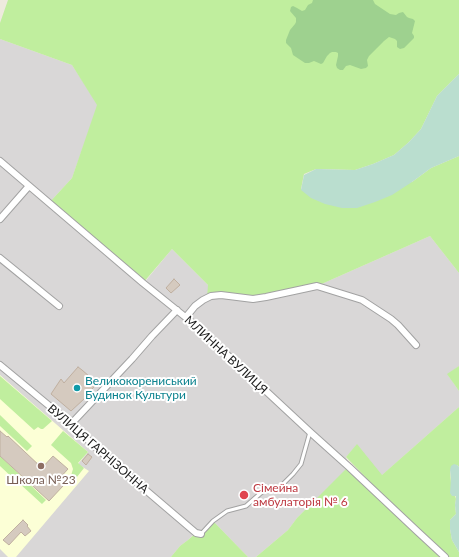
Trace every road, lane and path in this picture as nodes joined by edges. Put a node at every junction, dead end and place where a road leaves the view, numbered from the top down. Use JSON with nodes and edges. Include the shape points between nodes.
{"nodes":[{"id":1,"x":0,"y":161,"type":"edge"},
{"id":2,"x":29,"y":186,"type":"junction"},
{"id":3,"x":0,"y":219,"type":"edge"},
{"id":4,"x":0,"y":258,"type":"edge"},
{"id":5,"x":59,"y":306,"type":"dead end"},
{"id":6,"x":178,"y":310,"type":"junction"},
{"id":7,"x":186,"y":317,"type":"junction"},
{"id":8,"x":416,"y":345,"type":"dead end"},
{"id":9,"x":0,"y":365,"type":"edge"},
{"id":10,"x":71,"y":424,"type":"junction"},
{"id":11,"x":310,"y":432,"type":"junction"},
{"id":12,"x":198,"y":534,"type":"joint"},
{"id":13,"x":445,"y":557,"type":"edge"}],
"edges":[{"from":1,"to":2,"type":"street","name":"МЛИННА ВУЛИЦЯ"},
{"from":2,"to":3,"type":"street"},
{"from":2,"to":6,"type":"street","name":"МЛИННА ВУЛИЦЯ"},
{"from":4,"to":5,"type":"street"},
{"from":6,"to":7,"type":"street","name":"МЛИННА ВУЛИЦЯ"},
{"from":6,"to":10,"type":"street"},
{"from":7,"to":8,"type":"street","via":[[203,300],[212,296],[253,299],[317,286],[362,300],[391,318]]},
{"from":7,"to":11,"type":"street","name":"МЛИННА ВУЛИЦЯ"},
{"from":9,"to":10,"type":"street","name":"ВУЛИЦЯ ГАРНІЗОННА"},
{"from":10,"to":12,"type":"street","name":"ВУЛИЦЯ ГАРНІЗОННА"},
{"from":11,"to":12,"type":"lane","via":[[301,464],[289,479],[280,487],[262,492],[246,506],[227,510]]},
{"from":11,"to":13,"type":"street","name":"МЛИННА ВУЛИЦЯ"}]}
